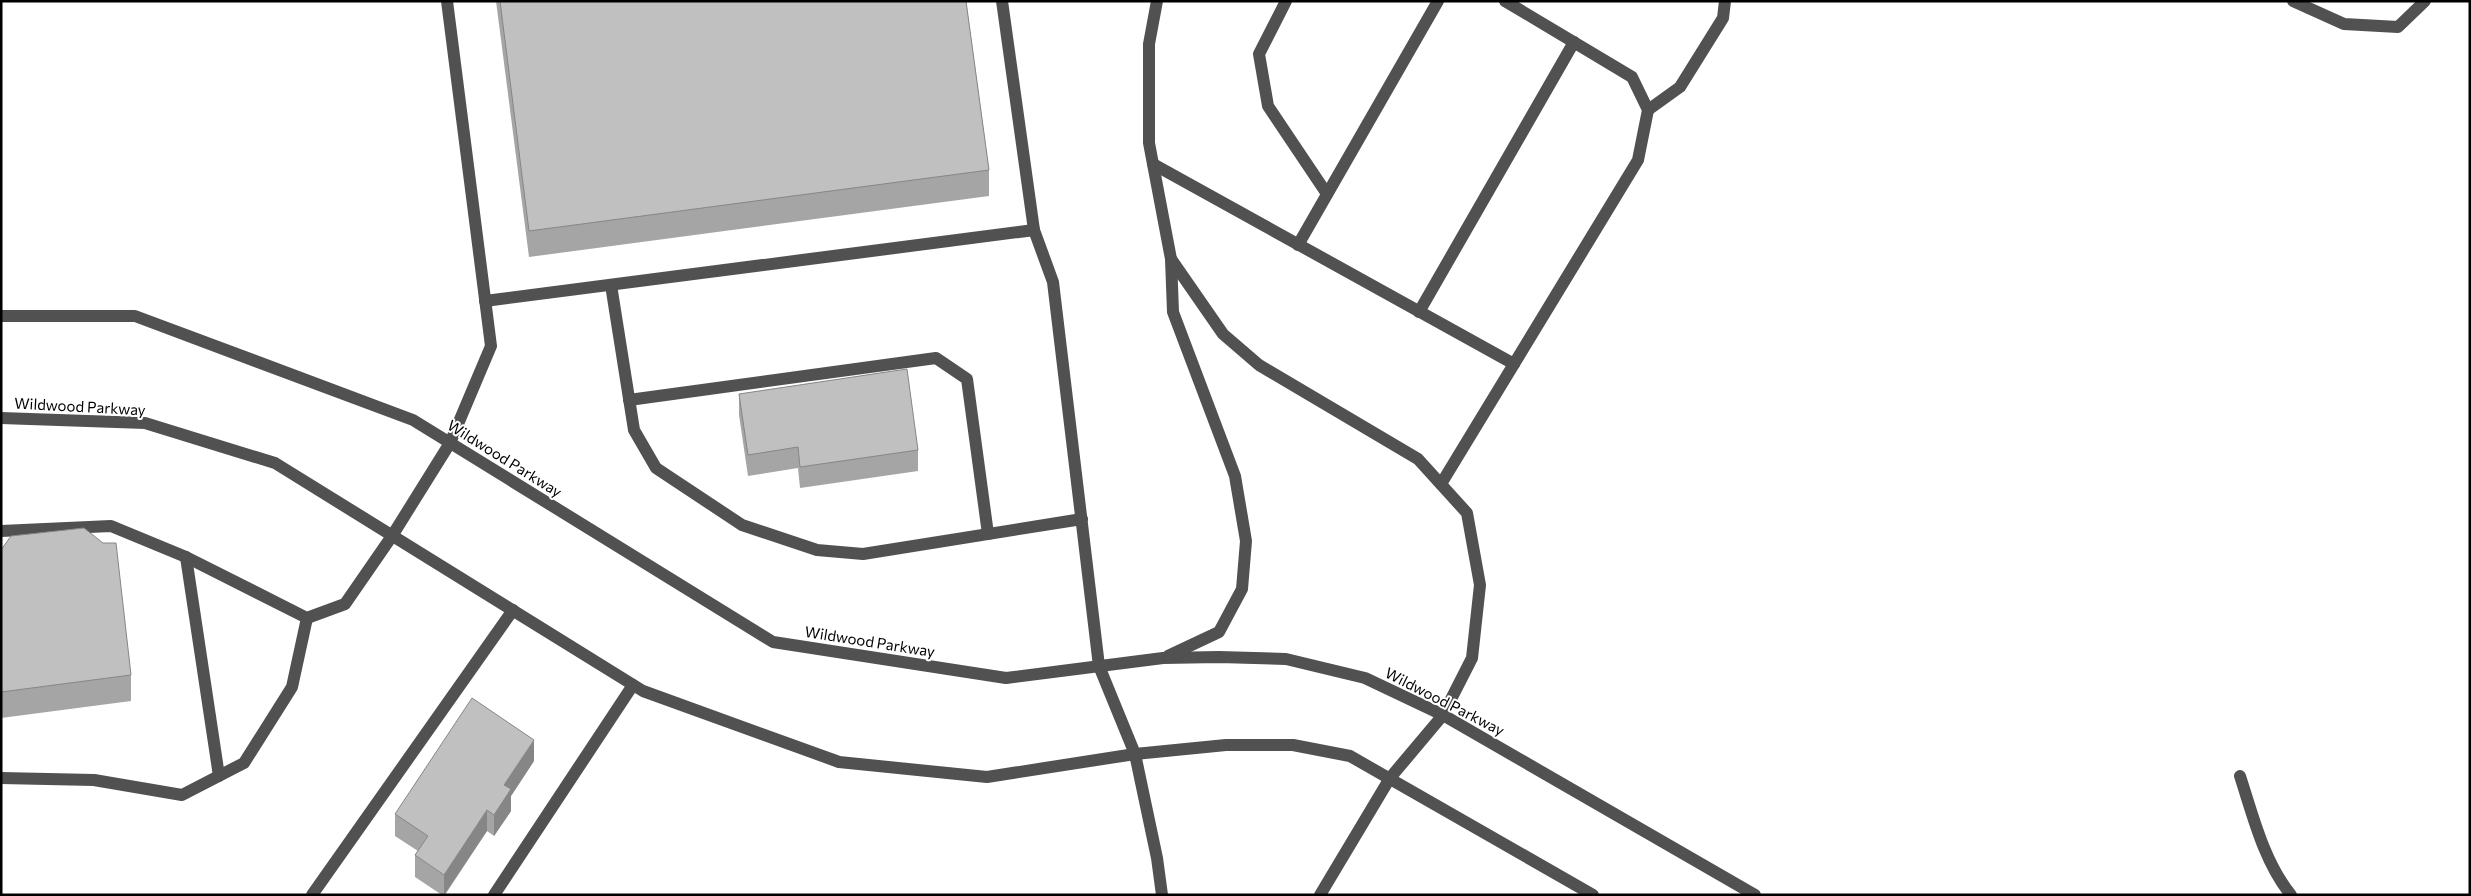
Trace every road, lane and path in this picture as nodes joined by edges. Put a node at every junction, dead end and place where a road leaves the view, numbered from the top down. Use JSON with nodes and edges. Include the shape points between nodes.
{"nodes":[{"id":1,"x":447,"y":1,"type":"edge"},
{"id":2,"x":1002,"y":1,"type":"edge"},
{"id":3,"x":1157,"y":1,"type":"edge"},
{"id":4,"x":1286,"y":1,"type":"edge"},
{"id":5,"x":1438,"y":1,"type":"edge"},
{"id":6,"x":1506,"y":1,"type":"edge"},
{"id":7,"x":1725,"y":1,"type":"edge"},
{"id":8,"x":2293,"y":1,"type":"edge"},
{"id":9,"x":2424,"y":1,"type":"edge"},
{"id":10,"x":1574,"y":42,"type":"junction"},
{"id":11,"x":1648,"y":110,"type":"junction"},
{"id":12,"x":1153,"y":164,"type":"junction"},
{"id":13,"x":1327,"y":194,"type":"junction"},
{"id":14,"x":1034,"y":230,"type":"junction"},
{"id":15,"x":1298,"y":245,"type":"junction"},
{"id":16,"x":1171,"y":259,"type":"junction"},
{"id":17,"x":611,"y":285,"type":"junction"},
{"id":18,"x":485,"y":301,"type":"junction"},
{"id":19,"x":1419,"y":312,"type":"junction"},
{"id":20,"x":1,"y":316,"type":"edge"},
{"id":21,"x":1514,"y":364,"type":"junction"},
{"id":22,"x":629,"y":400,"type":"junction"},
{"id":23,"x":1,"y":418,"type":"edge"},
{"id":24,"x":450,"y":443,"type":"junction"},
{"id":25,"x":1441,"y":484,"type":"junction"},
{"id":26,"x":1082,"y":519,"type":"junction"},
{"id":27,"x":1,"y":531,"type":"edge"},
{"id":28,"x":988,"y":534,"type":"junction"},
{"id":29,"x":392,"y":536,"type":"junction"},
{"id":30,"x":186,"y":557,"type":"junction"},
{"id":31,"x":512,"y":610,"type":"junction"},
{"id":32,"x":308,"y":618,"type":"junction"},
{"id":33,"x":1163,"y":658,"type":"junction"},
{"id":34,"x":1099,"y":666,"type":"junction"},
{"id":35,"x":633,"y":685,"type":"junction"},
{"id":36,"x":1444,"y":715,"type":"junction"},
{"id":37,"x":1135,"y":754,"type":"junction"},
{"id":38,"x":219,"y":776,"type":"junction"},
{"id":39,"x":2240,"y":776,"type":"dead end"},
{"id":40,"x":1,"y":778,"type":"edge"},
{"id":41,"x":1390,"y":778,"type":"junction"},
{"id":42,"x":312,"y":895,"type":"edge"},
{"id":43,"x":494,"y":895,"type":"edge"},
{"id":44,"x":1162,"y":895,"type":"edge"},
{"id":45,"x":1320,"y":895,"type":"edge"},
{"id":46,"x":1593,"y":895,"type":"edge"},
{"id":47,"x":1755,"y":895,"type":"edge"},
{"id":48,"x":2291,"y":895,"type":"edge"}],
"edges":[{"from":1,"to":18,"type":"street"},
{"from":2,"to":14,"type":"street"},
{"from":3,"to":12,"type":"street","via":[[1149,44],[1149,143]]},
{"from":4,"to":13,"type":"street","via":[[1259,54],[1268,106]]},
{"from":5,"to":13,"type":"street"},
{"from":6,"to":10,"type":"street"},
{"from":7,"to":11,"type":"street","via":[[1723,18],[1680,87]]},
{"from":8,"to":9,"type":"street","via":[[2344,24],[2398,27]]},
{"from":10,"to":11,"type":"street","via":[[1632,77]]},
{"from":10,"to":19,"type":"street"},
{"from":11,"to":21,"type":"street","via":[[1638,160]]},
{"from":12,"to":15,"type":"street"},
{"from":12,"to":16,"type":"street"},
{"from":13,"to":15,"type":"street"},
{"from":14,"to":17,"type":"street"},
{"from":14,"to":26,"type":"street","via":[[1053,282]]},
{"from":15,"to":19,"type":"street"},
{"from":16,"to":25,"type":"street","via":[[1223,334],[1259,365],[1418,459]]},
{"from":16,"to":33,"type":"street","via":[[1173,312],[1235,476],[1246,541],[1242,589],[1219,632]]},
{"from":17,"to":18,"type":"street"},
{"from":17,"to":22,"type":"street"},
{"from":18,"to":24,"type":"street","via":[[491,346]]},
{"from":19,"to":21,"type":"street"},
{"from":20,"to":24,"type":"street","name":"Wildwood Parkway","via":[[135,316],[413,420]]},
{"from":21,"to":25,"type":"street"},
{"from":22,"to":28,"type":"street","via":[[634,430],[656,468],[742,525],[817,550],[863,554]]},
{"from":22,"to":28,"type":"street","via":[[936,358],[967,379]]},
{"from":23,"to":29,"type":"street","name":"Wildwood Parkway","via":[[145,423],[275,463]]},
{"from":24,"to":29,"type":"street"},
{"from":24,"to":34,"type":"street","name":"Wildwood Parkway","via":[[773,642],[1006,678]]},
{"from":25,"to":36,"type":"street","via":[[1467,513],[1480,585],[1472,658]]},
{"from":26,"to":28,"type":"street"},
{"from":26,"to":34,"type":"street"},
{"from":27,"to":30,"type":"street","via":[[111,526]]},
{"from":29,"to":31,"type":"street","name":"Wildwood Parkway"},
{"from":29,"to":32,"type":"street","via":[[345,604]]},
{"from":30,"to":32,"type":"street"},
{"from":30,"to":38,"type":"street"},
{"from":31,"to":35,"type":"street","name":"Wildwood Parkway"},
{"from":31,"to":42,"type":"street"},
{"from":32,"to":38,"type":"street","via":[[292,687],[244,763]]},
{"from":33,"to":34,"type":"street","name":"Wildwood Parkway"},
{"from":33,"to":36,"type":"street","name":"Wildwood Parkway","via":[[1286,659],[1365,678]]},
{"from":34,"to":37,"type":"street"},
{"from":35,"to":37,"type":"street","name":"Wildwood Parkway","via":[[643,692],[839,762],[987,776]]},
{"from":35,"to":43,"type":"street"},
{"from":36,"to":41,"type":"street"},
{"from":36,"to":47,"type":"street","name":"Wildwood Parkway"},
{"from":37,"to":41,"type":"street","name":"Wildwood Parkway","via":[[1226,744],[1294,745],[1350,756]]},
{"from":37,"to":44,"type":"street"},
{"from":38,"to":40,"type":"street","via":[[182,795],[94,780]]},
{"from":39,"to":48,"type":"street","via":[[2261,838]]},
{"from":41,"to":45,"type":"street"},
{"from":41,"to":46,"type":"street","name":"Wildwood Parkway"}]}
